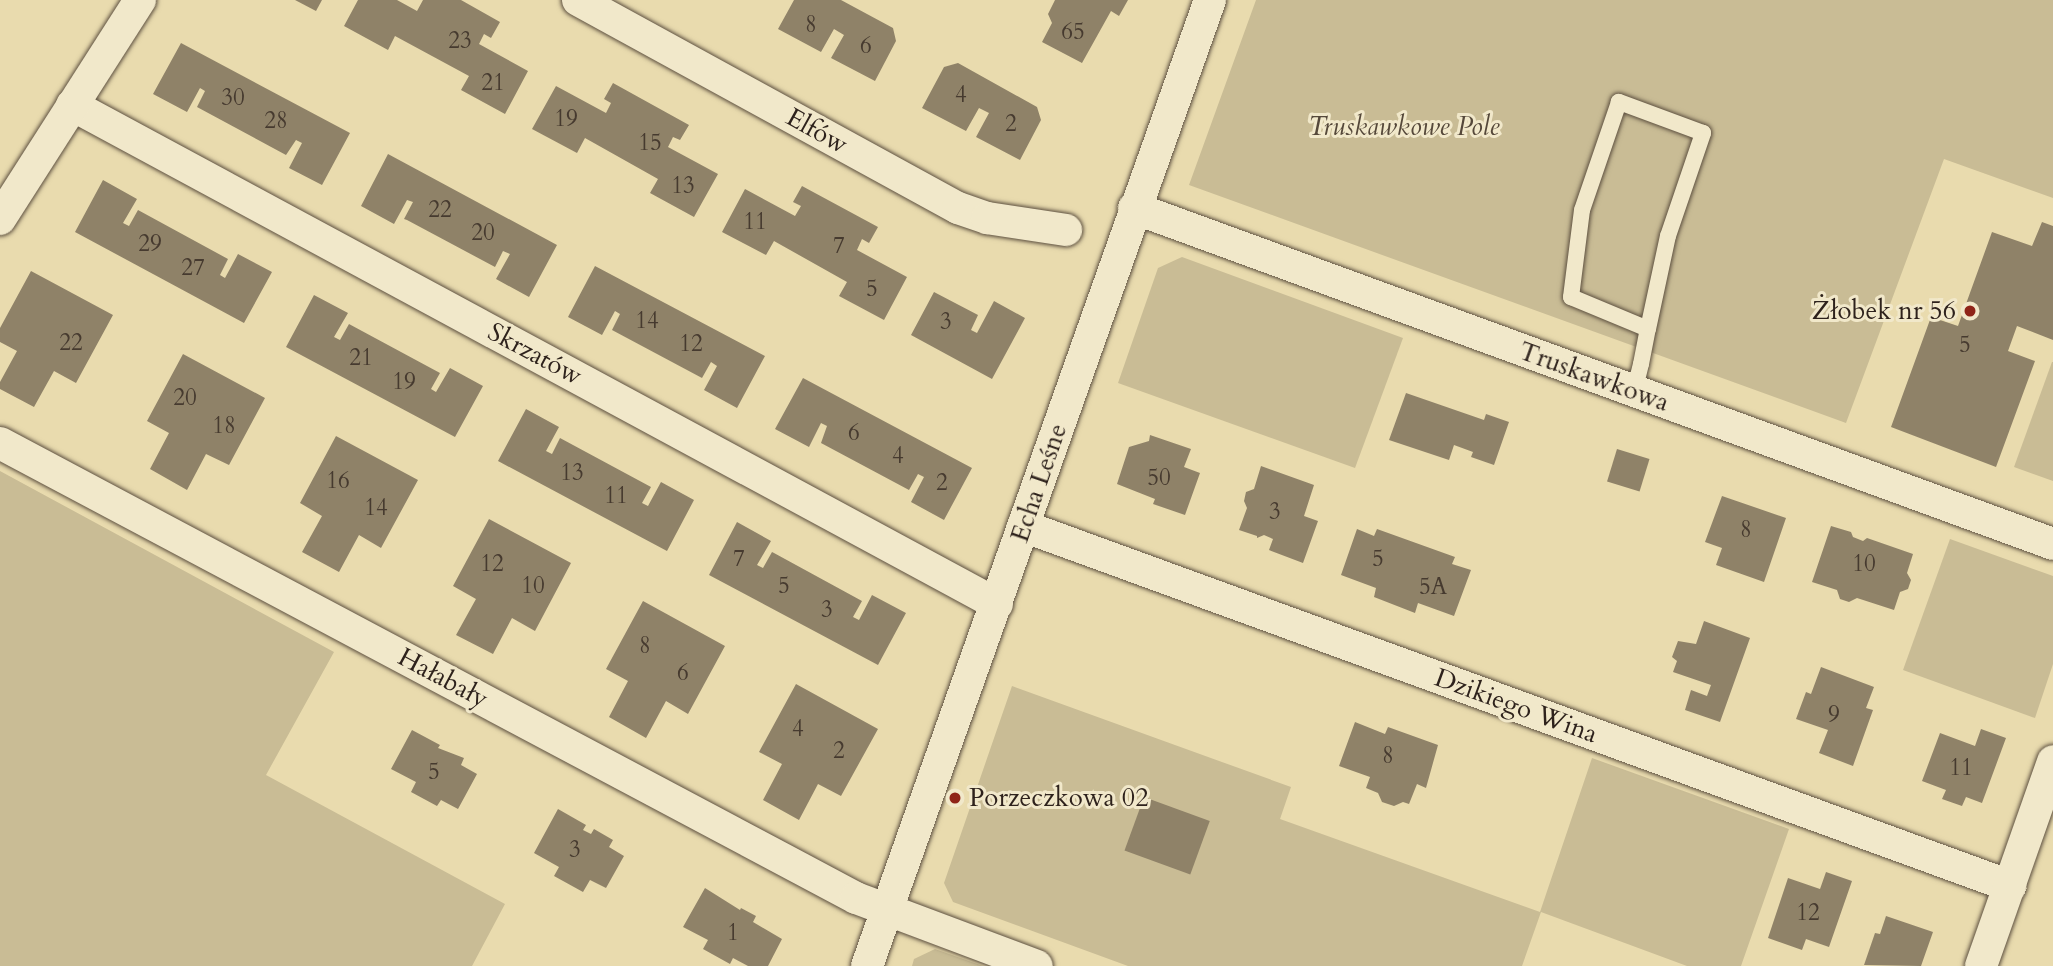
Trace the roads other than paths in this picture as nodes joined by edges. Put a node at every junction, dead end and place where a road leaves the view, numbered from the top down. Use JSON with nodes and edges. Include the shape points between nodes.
{"nodes":[{"id":1,"x":140,"y":0,"type":"edge"},
{"id":2,"x":578,"y":0,"type":"edge"},
{"id":3,"x":1210,"y":0,"type":"edge"},
{"id":4,"x":72,"y":104,"type":"junction"},
{"id":5,"x":1135,"y":208,"type":"junction"},
{"id":6,"x":0,"y":219,"type":"edge"},
{"id":7,"x":1066,"y":230,"type":"dead end"},
{"id":8,"x":1648,"y":329,"type":"junction"},
{"id":9,"x":1634,"y":392,"type":"junction"},
{"id":10,"x":0,"y":443,"type":"edge"},
{"id":11,"x":1023,"y":526,"type":"junction"},
{"id":12,"x":2053,"y":544,"type":"edge"},
{"id":13,"x":997,"y":604,"type":"junction"},
{"id":14,"x":2053,"y":761,"type":"edge"},
{"id":15,"x":2010,"y":886,"type":"junction"},
{"id":16,"x":886,"y":911,"type":"junction"},
{"id":17,"x":867,"y":966,"type":"edge"},
{"id":18,"x":1037,"y":966,"type":"edge"},
{"id":19,"x":1981,"y":966,"type":"edge"}],
"edges":[{"from":1,"to":4,"type":"street"},
{"from":2,"to":7,"type":"street","name":"Elfów","via":[[958,208],[987,218]]},
{"from":3,"to":5,"type":"street","name":"Echa Leśne"},
{"from":4,"to":6,"type":"street"},
{"from":4,"to":13,"type":"street","name":"Skrzatów"},
{"from":5,"to":9,"type":"street","name":"Truskawkowa"},
{"from":5,"to":11,"type":"street","name":"Echa Leśne"},
{"from":8,"to":8,"type":"lane","via":[[1571,297],[1582,210],[1619,102],[1703,133],[1668,236]]},
{"from":8,"to":9,"type":"lane"},
{"from":9,"to":12,"type":"street","name":"Truskawkowa"},
{"from":10,"to":16,"type":"street","name":"Hałabały"},
{"from":11,"to":13,"type":"street","name":"Echa Leśne"},
{"from":11,"to":15,"type":"street","name":"Dzikiego Wina"},
{"from":13,"to":16,"type":"street","name":"Echa Leśne"},
{"from":14,"to":15,"type":"street"},
{"from":15,"to":19,"type":"street"},
{"from":16,"to":17,"type":"street","name":"Echa Leśne"},
{"from":16,"to":18,"type":"street","name":"Hałabały"}]}
